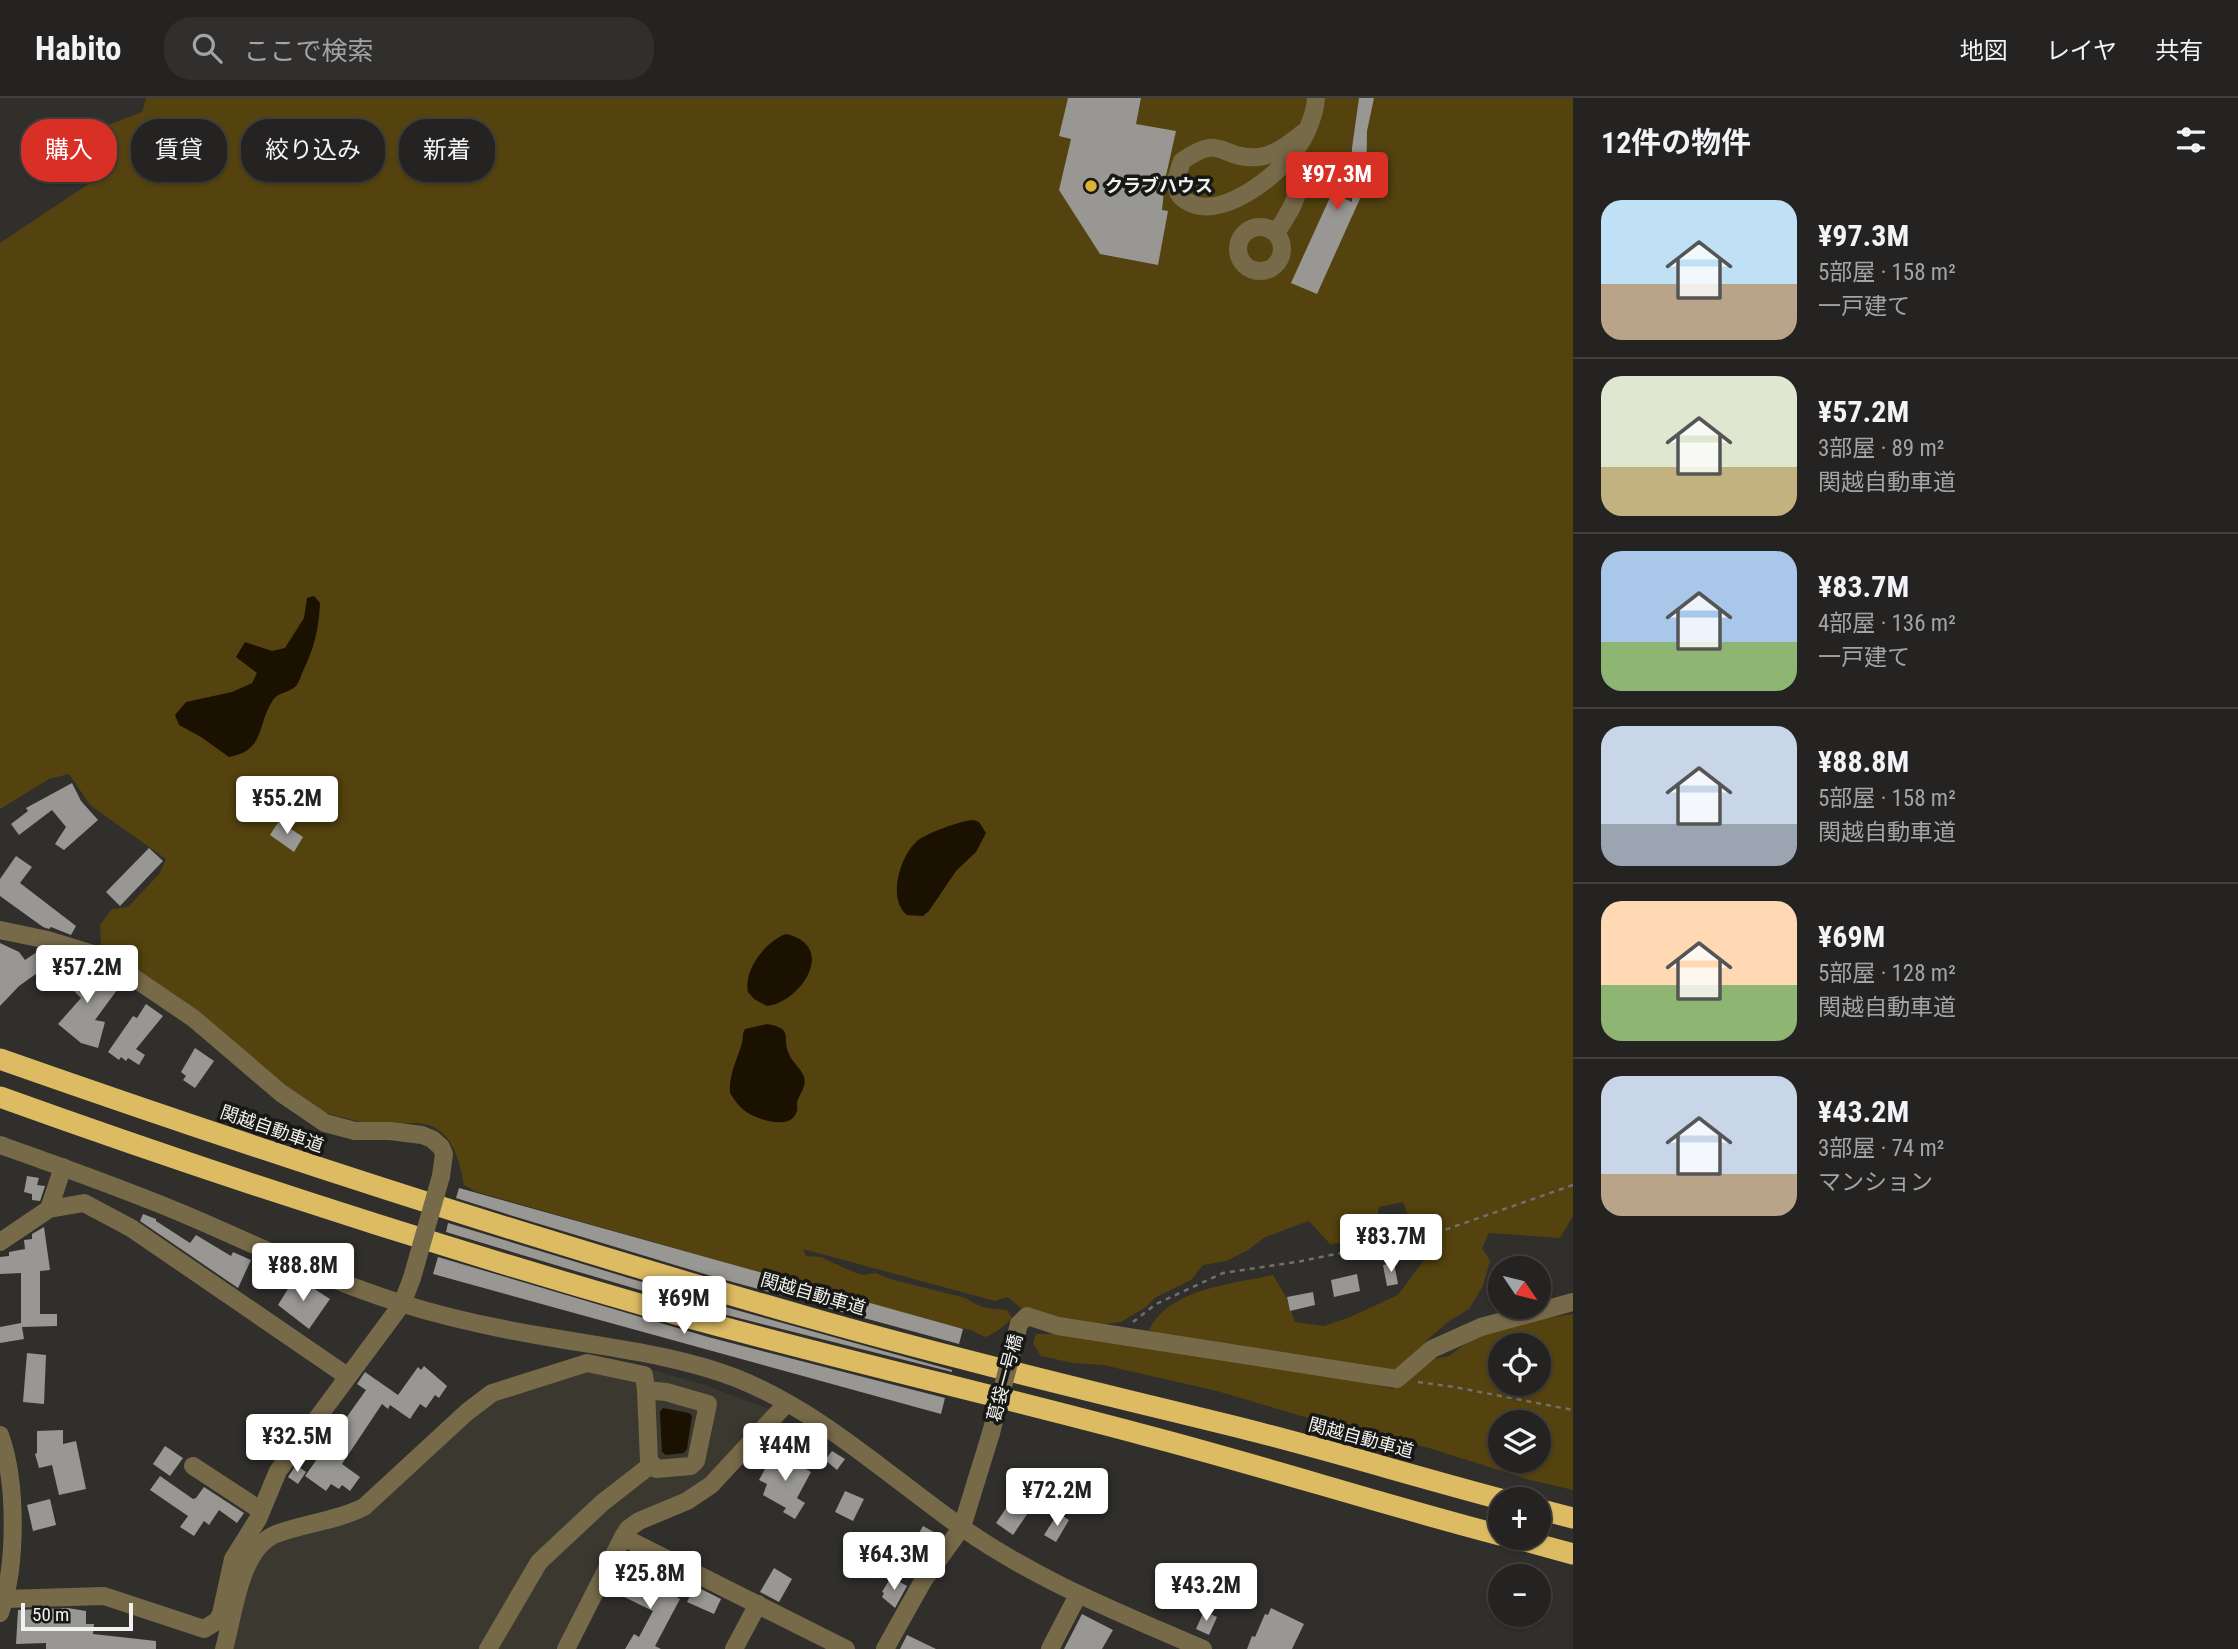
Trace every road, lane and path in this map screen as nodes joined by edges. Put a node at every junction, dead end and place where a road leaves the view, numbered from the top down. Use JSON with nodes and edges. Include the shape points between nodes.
{"nodes":[{"id":1,"x":1316,"y":98,"type":"edge"},
{"id":2,"x":1306,"y":131,"type":"junction"},
{"id":3,"x":1289,"y":156,"type":"junction"},
{"id":4,"x":1276,"y":233,"type":"dead end"},
{"id":5,"x":0,"y":930,"type":"edge"},
{"id":6,"x":0,"y":1059,"type":"edge"},
{"id":7,"x":0,"y":1097,"type":"edge"},
{"id":8,"x":0,"y":1145,"type":"edge"},
{"id":9,"x":62,"y":1167,"type":"junction"},
{"id":10,"x":1573,"y":1185,"type":"edge"},
{"id":11,"x":49,"y":1209,"type":"junction"},
{"id":12,"x":0,"y":1242,"type":"edge"},
{"id":13,"x":1573,"y":1302,"type":"edge"},
{"id":14,"x":401,"y":1304,"type":"junction"},
{"id":15,"x":1116,"y":1335,"type":"junction"},
{"id":16,"x":347,"y":1376,"type":"junction"},
{"id":17,"x":1398,"y":1379,"type":"junction"},
{"id":18,"x":646,"y":1390,"type":"junction"},
{"id":19,"x":787,"y":1403,"type":"junction"},
{"id":20,"x":1573,"y":1410,"type":"edge"},
{"id":21,"x":2,"y":1444,"type":"edge"},
{"id":22,"x":652,"y":1464,"type":"junction"},
{"id":23,"x":193,"y":1465,"type":"dead end"},
{"id":24,"x":1488,"y":1496,"type":"edge"},
{"id":25,"x":260,"y":1510,"type":"junction"},
{"id":26,"x":1551,"y":1512,"type":"edge"},
{"id":27,"x":1573,"y":1518,"type":"edge"},
{"id":28,"x":962,"y":1527,"type":"junction"},
{"id":29,"x":1488,"y":1532,"type":"edge"},
{"id":30,"x":623,"y":1537,"type":"junction"},
{"id":31,"x":1551,"y":1548,"type":"edge"},
{"id":32,"x":1573,"y":1554,"type":"edge"},
{"id":33,"x":1078,"y":1595,"type":"junction"},
{"id":34,"x":758,"y":1604,"type":"junction"},
{"id":35,"x":3,"y":1606,"type":"edge"},
{"id":36,"x":224,"y":1649,"type":"edge"},
{"id":37,"x":488,"y":1649,"type":"edge"},
{"id":38,"x":566,"y":1649,"type":"edge"},
{"id":39,"x":734,"y":1649,"type":"edge"},
{"id":40,"x":846,"y":1649,"type":"edge"},
{"id":41,"x":885,"y":1649,"type":"edge"},
{"id":42,"x":1050,"y":1649,"type":"edge"},
{"id":43,"x":1203,"y":1649,"type":"edge"}],
"edges":[{"from":1,"to":2,"type":"street"},
{"from":2,"to":3,"type":"street"},
{"from":2,"to":3,"type":"street","via":[[1262,157],[1240,157],[1216,146],[1198,150],[1182,161],[1176,183],[1180,197],[1193,206],[1214,208],[1246,193]]},
{"from":3,"to":4,"type":"street","via":[[1299,188]]},
{"from":5,"to":14,"type":"street","bridge":true,"via":[[103,957],[193,1018],[325,1123],[355,1131],[422,1135],[441,1147],[441,1176]]},
{"from":6,"to":24,"type":"highway","name":"関越自動車道","via":[[374,1187],[665,1276]]},
{"from":7,"to":29,"type":"highway","via":[[353,1217],[563,1281],[1142,1434]]},
{"from":8,"to":9,"type":"street"},
{"from":9,"to":11,"type":"street"},
{"from":9,"to":14,"type":"street"},
{"from":10,"to":15,"type":"path","via":[[1433,1234],[1223,1273],[1156,1304]]},
{"from":11,"to":12,"type":"street"},
{"from":11,"to":16,"type":"street","via":[[83,1203],[103,1211]]},
{"from":13,"to":17,"type":"street","via":[[1481,1327],[1432,1349]]},
{"from":14,"to":16,"type":"street"},
{"from":14,"to":19,"type":"street","via":[[692,1366],[734,1378]]},
{"from":15,"to":17,"type":"street"},
{"from":15,"to":28,"type":"street","name":"葛袋一号橋","bridge":true,"via":[[1027,1316],[1019,1324]]},
{"from":16,"to":25,"type":"street","via":[[278,1471]]},
{"from":17,"to":20,"type":"path"},
{"from":18,"to":22,"type":"street"},
{"from":18,"to":22,"type":"street","via":[[708,1404],[696,1461],[691,1466],[656,1469]]},
{"from":18,"to":36,"type":"street","via":[[643,1375],[587,1363],[492,1393],[364,1507],[264,1542],[247,1564]]},
{"from":19,"to":28,"type":"street","via":[[835,1431]]},
{"from":19,"to":30,"type":"street","via":[[710,1485],[639,1521]]},
{"from":21,"to":35,"type":"street","via":[[13,1496]]},
{"from":22,"to":37,"type":"street","via":[[539,1562]]},
{"from":23,"to":25,"type":"street"},
{"from":25,"to":35,"type":"street","via":[[233,1559],[221,1614],[211,1627],[204,1629],[104,1596]]},
{"from":26,"to":27,"type":"highway"},
{"from":28,"to":33,"type":"street","via":[[1023,1567]]},
{"from":28,"to":41,"type":"street","name":"葛袋一号橋","via":[[923,1581]]},
{"from":30,"to":34,"type":"street"},
{"from":30,"to":38,"type":"street"},
{"from":31,"to":32,"type":"highway"},
{"from":33,"to":42,"type":"street"},
{"from":33,"to":43,"type":"street"},
{"from":34,"to":39,"type":"street"},
{"from":34,"to":40,"type":"street"}]}
